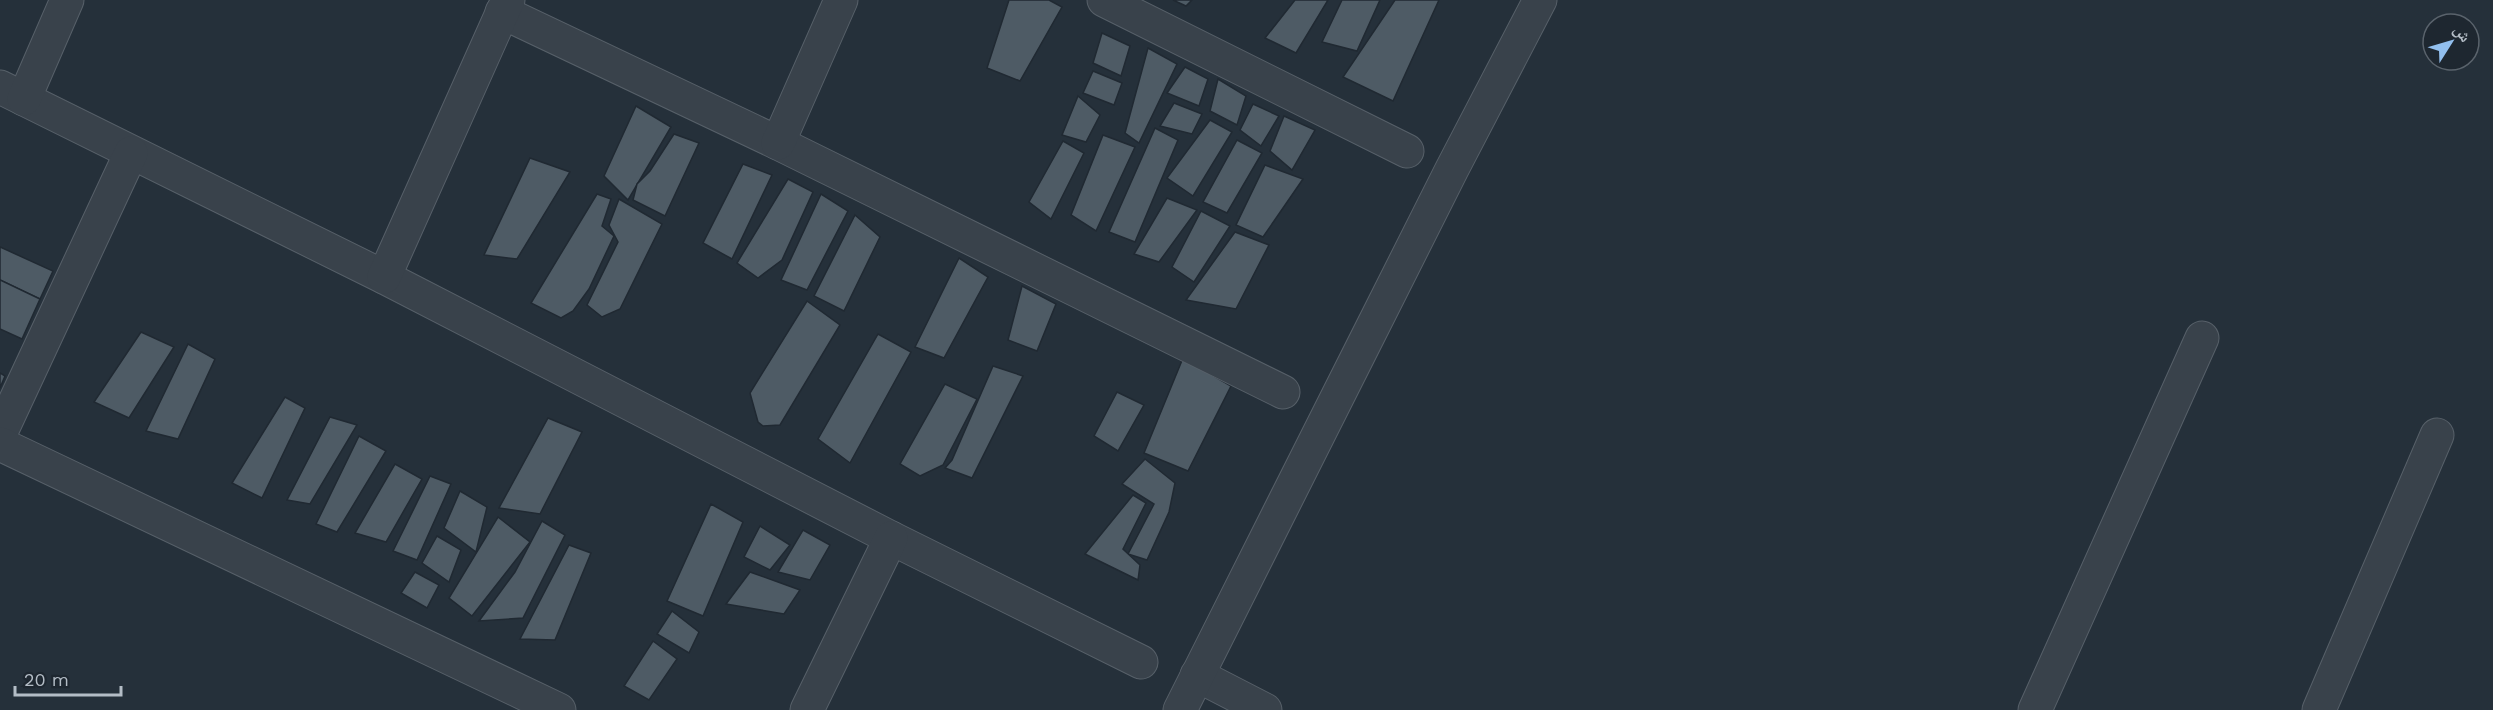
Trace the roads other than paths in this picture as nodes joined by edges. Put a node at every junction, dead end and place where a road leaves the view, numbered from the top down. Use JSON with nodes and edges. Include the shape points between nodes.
{"nodes":[{"id":1,"x":67,"y":0,"type":"edge"},
{"id":2,"x":841,"y":0,"type":"edge"},
{"id":3,"x":1104,"y":0,"type":"edge"},
{"id":4,"x":1540,"y":0,"type":"edge"},
{"id":5,"x":505,"y":6,"type":"edge"},
{"id":6,"x":12,"y":93,"type":"edge"},
{"id":7,"x":778,"y":143,"type":"junction"},
{"id":8,"x":1407,"y":151,"type":"dead end"},
{"id":9,"x":131,"y":153,"type":"junction"},
{"id":10,"x":384,"y":277,"type":"junction"},
{"id":11,"x":2202,"y":338,"type":"dead end"},
{"id":12,"x":1283,"y":392,"type":"dead end"},
{"id":13,"x":0,"y":434,"type":"edge"},
{"id":14,"x":2437,"y":435,"type":"dead end"},
{"id":15,"x":0,"y":444,"type":"edge"},
{"id":16,"x":891,"y":538,"type":"junction"},
{"id":17,"x":1141,"y":662,"type":"dead end"},
{"id":18,"x":1197,"y":675,"type":"junction"},
{"id":19,"x":559,"y":710,"type":"edge"},
{"id":20,"x":807,"y":710,"type":"edge"},
{"id":21,"x":1180,"y":710,"type":"edge"},
{"id":22,"x":1265,"y":710,"type":"edge"},
{"id":23,"x":2035,"y":710,"type":"edge"},
{"id":24,"x":2319,"y":710,"type":"edge"}],
"edges":[{"from":1,"to":6,"type":"street"},
{"from":2,"to":7,"type":"street"},
{"from":3,"to":8,"type":"street"},
{"from":4,"to":18,"type":"street"},
{"from":5,"to":7,"type":"street"},
{"from":5,"to":10,"type":"street"},
{"from":6,"to":9,"type":"street"},
{"from":7,"to":12,"type":"street"},
{"from":9,"to":10,"type":"street"},
{"from":9,"to":13,"type":"street"},
{"from":10,"to":16,"type":"street"},
{"from":11,"to":23,"type":"street"},
{"from":14,"to":24,"type":"street"},
{"from":15,"to":19,"type":"street"},
{"from":16,"to":17,"type":"street"},
{"from":16,"to":20,"type":"street"},
{"from":18,"to":21,"type":"street"},
{"from":18,"to":22,"type":"street"}]}
